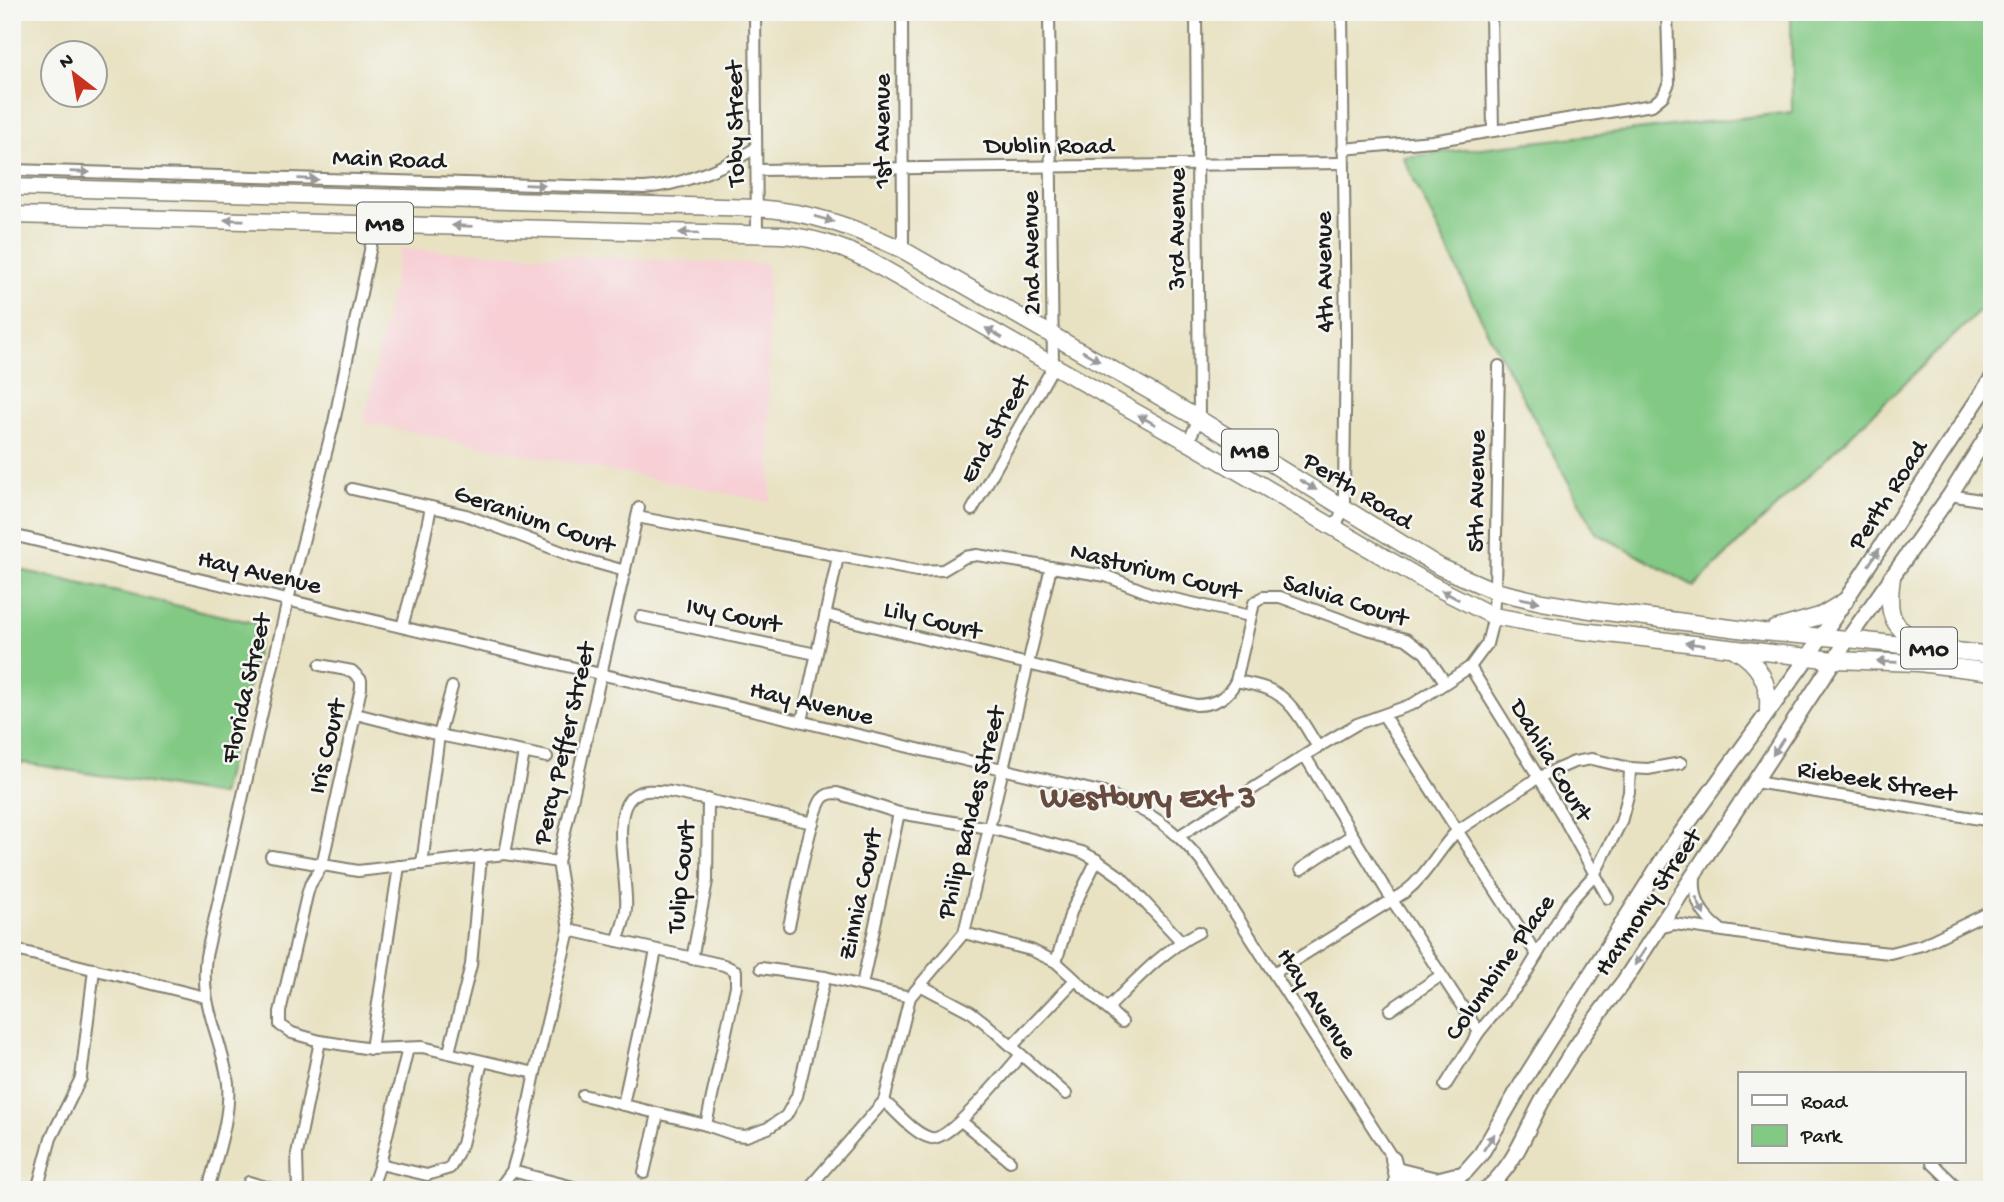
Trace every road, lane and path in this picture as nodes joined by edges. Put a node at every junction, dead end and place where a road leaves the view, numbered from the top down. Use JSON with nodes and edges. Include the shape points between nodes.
{"nodes":[{"id":1,"x":755,"y":12,"type":"edge"},
{"id":2,"x":902,"y":12,"type":"edge"},
{"id":3,"x":1049,"y":12,"type":"edge"},
{"id":4,"x":1196,"y":12,"type":"edge"},
{"id":5,"x":1342,"y":12,"type":"edge"},
{"id":6,"x":1491,"y":12,"type":"edge"},
{"id":7,"x":1667,"y":12,"type":"edge"},
{"id":8,"x":1493,"y":131,"type":"junction"},
{"id":9,"x":756,"y":148,"type":"junction"},
{"id":10,"x":1343,"y":149,"type":"junction"},
{"id":11,"x":1342,"y":163,"type":"junction"},
{"id":12,"x":1198,"y":165,"type":"junction"},
{"id":13,"x":904,"y":167,"type":"junction"},
{"id":14,"x":1050,"y":167,"type":"junction"},
{"id":15,"x":12,"y":170,"type":"edge"},
{"id":16,"x":757,"y":170,"type":"junction"},
{"id":17,"x":12,"y":187,"type":"edge"},
{"id":18,"x":381,"y":198,"type":"junction"},
{"id":19,"x":757,"y":208,"type":"junction"},
{"id":20,"x":12,"y":215,"type":"edge"},
{"id":21,"x":377,"y":223,"type":"junction"},
{"id":22,"x":757,"y":234,"type":"junction"},
{"id":23,"x":903,"y":250,"type":"junction"},
{"id":24,"x":1053,"y":334,"type":"junction"},
{"id":25,"x":1499,"y":366,"type":"dead end"},
{"id":26,"x":1053,"y":367,"type":"junction"},
{"id":27,"x":1992,"y":378,"type":"edge"},
{"id":28,"x":1199,"y":419,"type":"junction"},
{"id":29,"x":1992,"y":428,"type":"edge"},
{"id":30,"x":1188,"y":442,"type":"junction"},
{"id":31,"x":352,"y":489,"type":"dead end"},
{"id":32,"x":1950,"y":495,"type":"junction"},
{"id":33,"x":1992,"y":502,"type":"edge"},
{"id":34,"x":432,"y":506,"type":"junction"},
{"id":35,"x":1344,"y":507,"type":"junction"},
{"id":36,"x":972,"y":510,"type":"dead end"},
{"id":37,"x":638,"y":513,"type":"joint"},
{"id":38,"x":1335,"y":528,"type":"junction"},
{"id":39,"x":12,"y":535,"type":"edge"},
{"id":40,"x":838,"y":557,"type":"junction"},
{"id":41,"x":1051,"y":566,"type":"junction"},
{"id":42,"x":625,"y":571,"type":"junction"},
{"id":43,"x":1892,"y":577,"type":"junction"},
{"id":44,"x":1494,"y":591,"type":"junction"},
{"id":45,"x":288,"y":600,"type":"junction"},
{"id":46,"x":1845,"y":601,"type":"junction"},
{"id":47,"x":827,"y":615,"type":"junction"},
{"id":48,"x":1250,"y":616,"type":"junction"},
{"id":49,"x":1493,"y":616,"type":"junction"},
{"id":50,"x":642,"y":617,"type":"dead end"},
{"id":51,"x":401,"y":627,"type":"junction"},
{"id":52,"x":1762,"y":632,"type":"junction"},
{"id":53,"x":1821,"y":637,"type":"junction"},
{"id":54,"x":1849,"y":639,"type":"junction"},
{"id":55,"x":1730,"y":648,"type":"junction"},
{"id":56,"x":1928,"y":648,"type":"junction"},
{"id":57,"x":816,"y":654,"type":"junction"},
{"id":58,"x":1992,"y":655,"type":"edge"},
{"id":59,"x":1808,"y":656,"type":"junction"},
{"id":60,"x":1835,"y":660,"type":"junction"},
{"id":61,"x":1029,"y":663,"type":"junction"},
{"id":62,"x":320,"y":664,"type":"dead end"},
{"id":63,"x":1470,"y":667,"type":"junction"},
{"id":64,"x":1992,"y":672,"type":"edge"},
{"id":65,"x":601,"y":674,"type":"junction"},
{"id":66,"x":1236,"y":681,"type":"junction"},
{"id":67,"x":1445,"y":682,"type":"junction"},
{"id":68,"x":452,"y":687,"type":"dead end"},
{"id":69,"x":1768,"y":710,"type":"junction"},
{"id":70,"x":356,"y":713,"type":"junction"},
{"id":71,"x":1384,"y":716,"type":"junction"},
{"id":72,"x":802,"y":721,"type":"junction"},
{"id":73,"x":439,"y":735,"type":"junction"},
{"id":74,"x":1318,"y":747,"type":"junction"},
{"id":75,"x":524,"y":753,"type":"junction"},
{"id":76,"x":547,"y":757,"type":"dead end"},
{"id":77,"x":1305,"y":757,"type":"junction"},
{"id":78,"x":1681,"y":763,"type":"dead end"},
{"id":79,"x":1630,"y":768,"type":"junction"},
{"id":80,"x":1003,"y":770,"type":"junction"},
{"id":81,"x":1539,"y":777,"type":"junction"},
{"id":82,"x":1755,"y":782,"type":"junction"},
{"id":83,"x":708,"y":799,"type":"junction"},
{"id":84,"x":899,"y":813,"type":"junction"},
{"id":85,"x":1992,"y":821,"type":"edge"},
{"id":86,"x":813,"y":824,"type":"junction"},
{"id":87,"x":989,"y":828,"type":"junction"},
{"id":88,"x":1457,"y":831,"type":"junction"},
{"id":89,"x":1352,"y":835,"type":"junction"},
{"id":90,"x":1179,"y":836,"type":"junction"},
{"id":91,"x":505,"y":854,"type":"junction"},
{"id":92,"x":271,"y":856,"type":"dead end"},
{"id":93,"x":481,"y":856,"type":"junction"},
{"id":94,"x":1097,"y":860,"type":"junction"},
{"id":95,"x":558,"y":862,"type":"junction"},
{"id":96,"x":422,"y":863,"type":"junction"},
{"id":97,"x":321,"y":866,"type":"junction"},
{"id":98,"x":399,"y":866,"type":"junction"},
{"id":99,"x":1301,"y":869,"type":"dead end"},
{"id":100,"x":1695,"y":873,"type":"junction"},
{"id":101,"x":1594,"y":875,"type":"junction"},
{"id":102,"x":1608,"y":898,"type":"dead end"},
{"id":103,"x":1392,"y":900,"type":"junction"},
{"id":104,"x":1992,"y":911,"type":"edge"},
{"id":105,"x":789,"y":926,"type":"dead end"},
{"id":106,"x":1659,"y":928,"type":"junction"},
{"id":107,"x":569,"y":930,"type":"junction"},
{"id":108,"x":1723,"y":931,"type":"junction"},
{"id":109,"x":1199,"y":932,"type":"dead end"},
{"id":110,"x":964,"y":933,"type":"junction"},
{"id":111,"x":617,"y":941,"type":"junction"},
{"id":112,"x":1181,"y":941,"type":"junction"},
{"id":113,"x":12,"y":949,"type":"edge"},
{"id":114,"x":656,"y":951,"type":"junction"},
{"id":115,"x":1537,"y":954,"type":"junction"},
{"id":116,"x":692,"y":959,"type":"junction"},
{"id":117,"x":1056,"y":962,"type":"junction"},
{"id":118,"x":761,"y":968,"type":"dead end"},
{"id":119,"x":94,"y":970,"type":"junction"},
{"id":120,"x":1274,"y":973,"type":"junction"},
{"id":121,"x":1440,"y":976,"type":"junction"},
{"id":122,"x":825,"y":977,"type":"junction"},
{"id":123,"x":1075,"y":980,"type":"junction"},
{"id":124,"x":862,"y":985,"type":"junction"},
{"id":125,"x":920,"y":985,"type":"junction"},
{"id":126,"x":205,"y":997,"type":"junction"},
{"id":127,"x":910,"y":997,"type":"junction"},
{"id":128,"x":1107,"y":1009,"type":"junction"},
{"id":129,"x":1390,"y":1010,"type":"dead end"},
{"id":130,"x":1122,"y":1022,"type":"dead end"},
{"id":131,"x":1479,"y":1032,"type":"junction"},
{"id":132,"x":320,"y":1041,"type":"junction"},
{"id":133,"x":1012,"y":1046,"type":"junction"},
{"id":134,"x":408,"y":1048,"type":"junction"},
{"id":135,"x":371,"y":1049,"type":"junction"},
{"id":136,"x":449,"y":1052,"type":"junction"},
{"id":137,"x":1021,"y":1055,"type":"junction"},
{"id":138,"x":482,"y":1062,"type":"junction"},
{"id":139,"x":535,"y":1073,"type":"junction"},
{"id":140,"x":1445,"y":1086,"type":"dead end"},
{"id":141,"x":1066,"y":1094,"type":"dead end"},
{"id":142,"x":583,"y":1095,"type":"dead end"},
{"id":143,"x":884,"y":1101,"type":"junction"},
{"id":144,"x":623,"y":1105,"type":"junction"},
{"id":145,"x":658,"y":1114,"type":"junction"},
{"id":146,"x":961,"y":1121,"type":"junction"},
{"id":147,"x":706,"y":1125,"type":"junction"},
{"id":148,"x":1010,"y":1161,"type":"dead end"},
{"id":149,"x":380,"y":1164,"type":"junction"},
{"id":150,"x":1934,"y":1164,"type":"edge"},
{"id":151,"x":1397,"y":1165,"type":"junction"},
{"id":152,"x":512,"y":1171,"type":"junction"},
{"id":153,"x":1466,"y":1171,"type":"junction"},
{"id":154,"x":644,"y":1173,"type":"dead end"},
{"id":155,"x":249,"y":1182,"type":"dead end"},
{"id":156,"x":1992,"y":1185,"type":"edge"},
{"id":157,"x":37,"y":1190,"type":"edge"},
{"id":158,"x":208,"y":1190,"type":"edge"},
{"id":159,"x":276,"y":1190,"type":"edge"},
{"id":160,"x":298,"y":1190,"type":"edge"},
{"id":161,"x":371,"y":1190,"type":"edge"},
{"id":162,"x":498,"y":1190,"type":"edge"},
{"id":163,"x":585,"y":1190,"type":"edge"},
{"id":164,"x":807,"y":1190,"type":"edge"},
{"id":165,"x":1396,"y":1190,"type":"edge"},
{"id":166,"x":1410,"y":1190,"type":"edge"},
{"id":167,"x":1441,"y":1190,"type":"edge"},
{"id":168,"x":1486,"y":1190,"type":"edge"},
{"id":169,"x":1960,"y":1190,"type":"edge"},
{"id":170,"x":1987,"y":1190,"type":"edge"}],
"edges":[{"from":1,"to":9,"type":"street","name":"Toby Street"},
{"from":2,"to":13,"type":"street","name":"1st Avenue"},
{"from":3,"to":14,"type":"street","name":"2nd Avenue"},
{"from":4,"to":12,"type":"street","name":"3rd Avenue"},
{"from":5,"to":10,"type":"street","name":"4th Avenue"},
{"from":6,"to":8,"type":"street"},
{"from":7,"to":8,"type":"street","via":[[1669,83],[1652,105]]},
{"from":8,"to":10,"type":"street"},
{"from":15,"to":9,"type":"street","name":"Main Road","one_way":true,"via":[[644,188],[684,181]]},
{"from":9,"to":16,"type":"street","name":"Toby Street"},
{"from":10,"to":11,"type":"street","name":"4th Avenue"},
{"from":11,"to":12,"type":"street","name":"Dublin Road"},
{"from":11,"to":35,"type":"street","name":"4th Avenue"},
{"from":12,"to":14,"type":"street","name":"Dublin Road"},
{"from":12,"to":28,"type":"street","name":"3rd Avenue"},
{"from":13,"to":14,"type":"street","name":"Dublin Road"},
{"from":13,"to":16,"type":"street","name":"Dublin Road"},
{"from":13,"to":23,"type":"street","name":"1st Avenue"},
{"from":14,"to":24,"type":"street","name":"2nd Avenue"},
{"from":16,"to":19,"type":"street","name":"Toby Street"},
{"from":17,"to":18,"type":"main road","name":"Main Road","number":"M18"},
{"from":18,"to":19,"type":"main road","name":"Main Road","number":"M18"},
{"from":18,"to":21,"type":"street","name":"Florida Street"},
{"from":19,"to":22,"type":"street","name":"Toby Street"},
{"from":19,"to":23,"type":"main road","name":"Perth Road","number":"M18","one_way":true,"via":[[831,220]]},
{"from":21,"to":20,"type":"main road","number":"M18","one_way":true},
{"from":22,"to":21,"type":"main road","number":"M18","one_way":true},
{"from":21,"to":45,"type":"street","name":"Florida Street","via":[[334,422]]},
{"from":26,"to":22,"type":"main road","name":"Perth Road","number":"M18","one_way":true,"via":[[845,248],[799,236]]},
{"from":23,"to":24,"type":"main road","name":"Perth Road","number":"M18"},
{"from":24,"to":26,"type":"street","name":"2nd Avenue"},
{"from":24,"to":28,"type":"main road","name":"Perth Road","number":"M18","one_way":true},
{"from":25,"to":44,"type":"street","name":"5th Avenue"},
{"from":30,"to":26,"type":"main road","name":"Perth Road","number":"M18","one_way":true},
{"from":26,"to":36,"type":"street","name":"End Street"},
{"from":46,"to":27,"type":"main road","name":"Perth Road","one_way":true},
{"from":28,"to":30,"type":"street","name":"3rd Avenue"},
{"from":28,"to":35,"type":"main road","name":"Perth Road","number":"M18","one_way":true},
{"from":29,"to":32,"type":"main road","name":"Perth Road"},
{"from":30,"to":38,"type":"main road","name":"Perth Road","number":"M18"},
{"from":31,"to":34,"type":"street","name":"Geranium Court"},
{"from":32,"to":33,"type":"street"},
{"from":32,"to":43,"type":"main road","name":"Perth Road"},
{"from":34,"to":42,"type":"street","name":"Geranium Court"},
{"from":34,"to":51,"type":"street"},
{"from":35,"to":38,"type":"street","name":"4th Avenue"},
{"from":35,"to":44,"type":"main road","name":"Perth Road","number":"M18","via":[[1440,567]]},
{"from":37,"to":40,"type":"street","name":"Nasturium Court"},
{"from":37,"to":42,"type":"street","name":"Percy Peffer Street"},
{"from":49,"to":38,"type":"main road","name":"Perth Road","number":"M18","one_way":true},
{"from":39,"to":45,"type":"street","name":"Hay Avenue"},
{"from":40,"to":41,"type":"street","name":"Nasturium Court","via":[[927,572],[976,555]]},
{"from":40,"to":47,"type":"street"},
{"from":41,"to":48,"type":"street","name":"Nasturium Court","via":[[1106,576],[1152,594]]},
{"from":41,"to":61,"type":"street","name":"Philip Bandes Street"},
{"from":42,"to":65,"type":"street","name":"Percy Peffer Street"},
{"from":43,"to":54,"type":"main road","name":"Perth Road"},
{"from":43,"to":56,"type":"main road","via":[[1889,600],[1893,620]]},
{"from":44,"to":49,"type":"street","name":"5th Avenue"},
{"from":44,"to":52,"type":"main road","name":"Perth Road","number":"M18","one_way":true,"via":[[1591,610]]},
{"from":45,"to":51,"type":"street","name":"Hay Avenue"},
{"from":45,"to":126,"type":"street","name":"Florida Street","via":[[211,934]]},
{"from":46,"to":52,"type":"main road","via":[[1820,616]]},
{"from":46,"to":53,"type":"main road","name":"Perth Road"},
{"from":47,"to":57,"type":"street"},
{"from":47,"to":61,"type":"street","name":"Lily Court"},
{"from":48,"to":66,"type":"street","name":"Salvia Court"},
{"from":48,"to":67,"type":"street","name":"Salvia Court","via":[[1258,600],[1280,597],[1406,639],[1425,653]]},
{"from":55,"to":49,"type":"main road","name":"Perth Road","number":"M18","one_way":true},
{"from":49,"to":63,"type":"street","name":"5th Avenue","via":[[1487,644]]},
{"from":50,"to":57,"type":"street","name":"Ivy Court"},
{"from":51,"to":65,"type":"street","name":"Hay Avenue"},
{"from":52,"to":53,"type":"main road","name":"Perth Road","number":"M18"},
{"from":53,"to":54,"type":"main road","name":"Perth Road","number":"M18"},
{"from":53,"to":59,"type":"main road","name":"Perth Road"},
{"from":54,"to":56,"type":"main road","number":"M10"},
{"from":54,"to":60,"type":"main road","name":"Harmony Street"},
{"from":55,"to":59,"type":"main road","name":"Perth Road","number":"M18"},
{"from":55,"to":69,"type":"main road","via":[[1759,669],[1769,691]]},
{"from":56,"to":58,"type":"main road","number":"M10"},
{"from":57,"to":72,"type":"street"},
{"from":59,"to":60,"type":"main road","name":"Perth Road","number":"M18"},
{"from":59,"to":69,"type":"main road","name":"Harmony Street"},
{"from":64,"to":60,"type":"main road","number":"M10","one_way":true},
{"from":60,"to":82,"type":"main road","name":"Harmony Street","one_way":true},
{"from":61,"to":66,"type":"street","name":"Lily Court","via":[[1196,705],[1226,696]]},
{"from":61,"to":80,"type":"street","name":"Philip Bandes Street"},
{"from":62,"to":70,"type":"street","name":"Iris Court","via":[[352,671],[361,681]]},
{"from":63,"to":67,"type":"street"},
{"from":63,"to":81,"type":"street","name":"Dahlia Court"},
{"from":65,"to":72,"type":"street","name":"Hay Avenue"},
{"from":65,"to":95,"type":"street","name":"Percy Peffer Street"},
{"from":66,"to":74,"type":"street","via":[[1267,688],[1282,697]]},
{"from":67,"to":71,"type":"street","via":[[1413,704]]},
{"from":68,"to":73,"type":"street"},
{"from":153,"to":69,"type":"main road","name":"Harmony Street","one_way":true,"via":[[1496,1132],[1668,851]]},
{"from":70,"to":73,"type":"street"},
{"from":70,"to":97,"type":"street","name":"Iris Court"},
{"from":71,"to":74,"type":"street","via":[[1357,724]]},
{"from":71,"to":88,"type":"street"},
{"from":72,"to":80,"type":"street","name":"Hay Avenue"},
{"from":73,"to":75,"type":"street"},
{"from":73,"to":96,"type":"street"},
{"from":74,"to":77,"type":"street"},
{"from":75,"to":76,"type":"street"},
{"from":75,"to":91,"type":"street"},
{"from":77,"to":89,"type":"street"},
{"from":77,"to":90,"type":"street"},
{"from":78,"to":79,"type":"street"},
{"from":79,"to":81,"type":"street","via":[[1592,759]]},
{"from":79,"to":101,"type":"street","name":"Columbine Place","via":[[1621,822]]},
{"from":80,"to":87,"type":"street","name":"Philip Bandes Street"},
{"from":80,"to":90,"type":"street","name":"Hay Avenue","via":[[1122,799],[1147,811]]},
{"from":81,"to":88,"type":"street"},
{"from":81,"to":101,"type":"street","name":"Dahlia Court"},
{"from":82,"to":85,"type":"street","name":"Riebeek Street"},
{"from":82,"to":100,"type":"main road","name":"Harmony Street"},
{"from":83,"to":86,"type":"street"},
{"from":83,"to":111,"type":"street","via":[[649,790],[628,801],[621,852],[627,908]]},
{"from":83,"to":116,"type":"street","name":"Tulip Court","via":[[706,890]]},
{"from":84,"to":86,"type":"street","via":[[830,793],[821,800]]},
{"from":84,"to":87,"type":"street"},
{"from":84,"to":124,"type":"street","name":"Zinnia Court"},
{"from":86,"to":105,"type":"street"},
{"from":87,"to":94,"type":"street"},
{"from":87,"to":110,"type":"street","name":"Philip Bandes Street"},
{"from":88,"to":103,"type":"street","via":[[1419,880]]},
{"from":88,"to":115,"type":"street"},
{"from":89,"to":99,"type":"street"},
{"from":89,"to":103,"type":"street"},
{"from":90,"to":120,"type":"street","name":"Hay Avenue","via":[[1204,865]]},
{"from":91,"to":93,"type":"street"},
{"from":91,"to":95,"type":"street"},
{"from":92,"to":97,"type":"street"},
{"from":93,"to":96,"type":"street"},
{"from":93,"to":136,"type":"street","via":[[471,965]]},
{"from":94,"to":112,"type":"street","via":[[1132,888]]},
{"from":94,"to":117,"type":"street","via":[[1072,912]]},
{"from":95,"to":107,"type":"street","name":"Percy Peffer Street"},
{"from":96,"to":98,"type":"street"},
{"from":97,"to":98,"type":"street","via":[[358,871]]},
{"from":97,"to":132,"type":"street","name":"Iris Court","via":[[310,884],[279,1018],[280,1025],[292,1033]]},
{"from":98,"to":135,"type":"street"},
{"from":100,"to":106,"type":"main road","name":"Harmony Street"},
{"from":100,"to":108,"type":"street","one_way":true,"via":[[1700,909]]},
{"from":101,"to":102,"type":"street"},
{"from":101,"to":115,"type":"street","name":"Columbine Place","via":[[1567,905]]},
{"from":103,"to":120,"type":"street"},
{"from":103,"to":121,"type":"street"},
{"from":104,"to":108,"type":"street","via":[[1912,949],[1890,953]]},
{"from":106,"to":108,"type":"street","via":[[1675,924]]},
{"from":106,"to":168,"type":"main road","name":"Harmony Street","one_way":true,"via":[[1561,1070],[1514,1159]]},
{"from":107,"to":111,"type":"street"},
{"from":107,"to":139,"type":"street","name":"Percy Peffer Street"},
{"from":109,"to":112,"type":"street"},
{"from":110,"to":117,"type":"street","via":[[1031,950]]},
{"from":110,"to":125,"type":"street","name":"Philip Bandes Street"},
{"from":111,"to":114,"type":"street"},
{"from":112,"to":128,"type":"street"},
{"from":113,"to":119,"type":"street"},
{"from":114,"to":116,"type":"street"},
{"from":114,"to":144,"type":"street"},
{"from":115,"to":131,"type":"street","name":"Columbine Place","via":[[1514,991]]},
{"from":116,"to":147,"type":"street","via":[[731,967],[738,976]]},
{"from":117,"to":123,"type":"street"},
{"from":118,"to":122,"type":"street"},
{"from":119,"to":126,"type":"street"},
{"from":119,"to":157,"type":"street","via":[[81,1079],[51,1138]]},
{"from":120,"to":151,"type":"street","name":"Hay Avenue"},
{"from":121,"to":129,"type":"street"},
{"from":121,"to":131,"type":"street"},
{"from":122,"to":124,"type":"street"},
{"from":122,"to":147,"type":"street","via":[[797,1096],[786,1116],[746,1136]]},
{"from":123,"to":128,"type":"street"},
{"from":123,"to":133,"type":"street"},
{"from":124,"to":127,"type":"street"},
{"from":125,"to":127,"type":"street","name":"Philip Bandes Street"},
{"from":125,"to":133,"type":"street","via":[[971,1012]]},
{"from":126,"to":158,"type":"street","name":"Florida Street","via":[[228,1087]]},
{"from":127,"to":143,"type":"street","name":"Philip Bandes Street"},
{"from":128,"to":130,"type":"street"},
{"from":131,"to":140,"type":"street","name":"Columbine Place"},
{"from":132,"to":135,"type":"street"},
{"from":132,"to":160,"type":"street","via":[[297,1154]]},
{"from":133,"to":137,"type":"street"},
{"from":134,"to":135,"type":"street"},
{"from":134,"to":136,"type":"street"},
{"from":134,"to":149,"type":"street"},
{"from":136,"to":138,"type":"street"},
{"from":137,"to":141,"type":"street"},
{"from":137,"to":146,"type":"street"},
{"from":138,"to":139,"type":"street"},
{"from":138,"to":149,"type":"street","via":[[462,1144],[450,1168],[427,1175]]},
{"from":139,"to":152,"type":"street","name":"Percy Peffer Street"},
{"from":142,"to":144,"type":"street"},
{"from":143,"to":146,"type":"street","via":[[929,1137],[943,1136]]},
{"from":143,"to":164,"type":"street","name":"Philip Bandes Street"},
{"from":144,"to":145,"type":"street"},
{"from":145,"to":147,"type":"street"},
{"from":145,"to":154,"type":"street"},
{"from":146,"to":148,"type":"street"},
{"from":149,"to":161,"type":"street"},
{"from":150,"to":169,"type":"street"},
{"from":151,"to":153,"type":"main road","via":[[1436,1180]]},
{"from":151,"to":165,"type":"main road"},
{"from":151,"to":166,"type":"street","name":"Hay Avenue"},
{"from":152,"to":162,"type":"street","name":"Percy Peffer Street"},
{"from":152,"to":163,"type":"street"},
{"from":153,"to":167,"type":"main road","name":"Harmony Street"},
{"from":155,"to":159,"type":"street"},
{"from":156,"to":170,"type":"street"}]}
